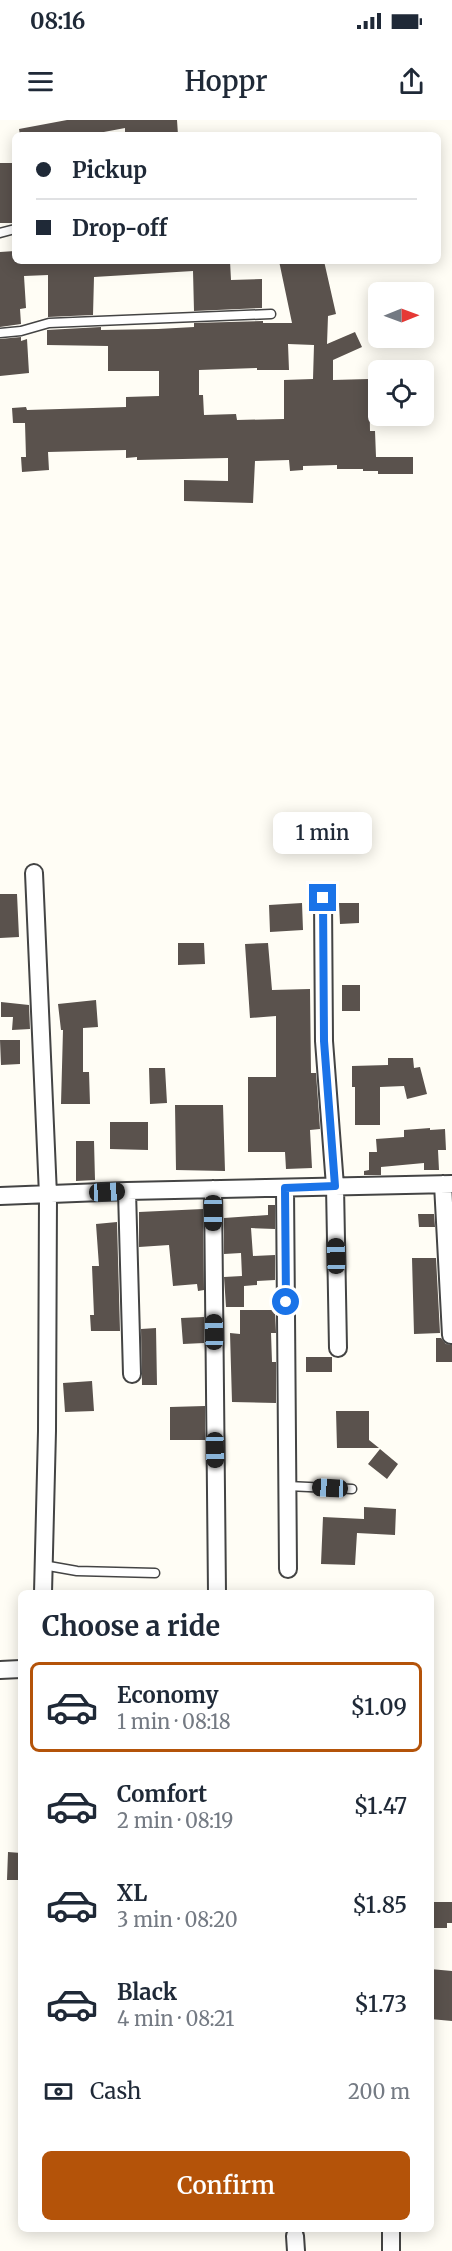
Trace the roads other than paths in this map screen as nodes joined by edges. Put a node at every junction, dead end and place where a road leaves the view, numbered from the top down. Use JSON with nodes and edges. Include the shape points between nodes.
{"nodes":[{"id":1,"x":271,"y":314,"type":"dead end"},
{"id":2,"x":0,"y":333,"type":"edge"},
{"id":3,"x":34,"y":873,"type":"dead end"},
{"id":4,"x":323,"y":898,"type":"dead end"},
{"id":5,"x":447,"y":1184,"type":"edge"},
{"id":6,"x":335,"y":1186,"type":"junction"},
{"id":7,"x":285,"y":1188,"type":"junction"},
{"id":8,"x":213,"y":1190,"type":"junction"},
{"id":9,"x":127,"y":1191,"type":"junction"},
{"id":10,"x":48,"y":1195,"type":"junction"},
{"id":11,"x":0,"y":1196,"type":"edge"},
{"id":12,"x":451,"y":1335,"type":"edge"},
{"id":13,"x":338,"y":1348,"type":"dead end"},
{"id":14,"x":132,"y":1374,"type":"dead end"},
{"id":15,"x":287,"y":1486,"type":"junction"},
{"id":16,"x":352,"y":1489,"type":"dead end"},
{"id":17,"x":43,"y":1565,"type":"junction"},
{"id":18,"x":288,"y":1569,"type":"dead end"},
{"id":19,"x":155,"y":1573,"type":"dead end"},
{"id":20,"x":43,"y":1590,"type":"edge"},
{"id":21,"x":217,"y":1590,"type":"edge"},
{"id":22,"x":18,"y":1669,"type":"edge"},
{"id":23,"x":0,"y":1670,"type":"edge"},
{"id":24,"x":391,"y":2232,"type":"edge"},
{"id":25,"x":391,"y":2251,"type":"edge"}],
"edges":[{"from":1,"to":2,"type":"lane","via":[[49,323],[21,332]]},
{"from":3,"to":10,"type":"street"},
{"from":4,"to":6,"type":"street","via":[[324,1041]]},
{"from":5,"to":6,"type":"street"},
{"from":5,"to":12,"type":"street"},
{"from":6,"to":7,"type":"street"},
{"from":6,"to":13,"type":"street"},
{"from":7,"to":8,"type":"street"},
{"from":7,"to":15,"type":"street"},
{"from":8,"to":9,"type":"street"},
{"from":8,"to":21,"type":"street"},
{"from":9,"to":10,"type":"street"},
{"from":9,"to":14,"type":"street"},
{"from":10,"to":11,"type":"street"},
{"from":10,"to":17,"type":"street"},
{"from":15,"to":16,"type":"lane"},
{"from":15,"to":18,"type":"street"},
{"from":17,"to":19,"type":"lane","via":[[77,1571]]},
{"from":17,"to":20,"type":"street"},
{"from":22,"to":23,"type":"street"},
{"from":24,"to":25,"type":"street"}]}
